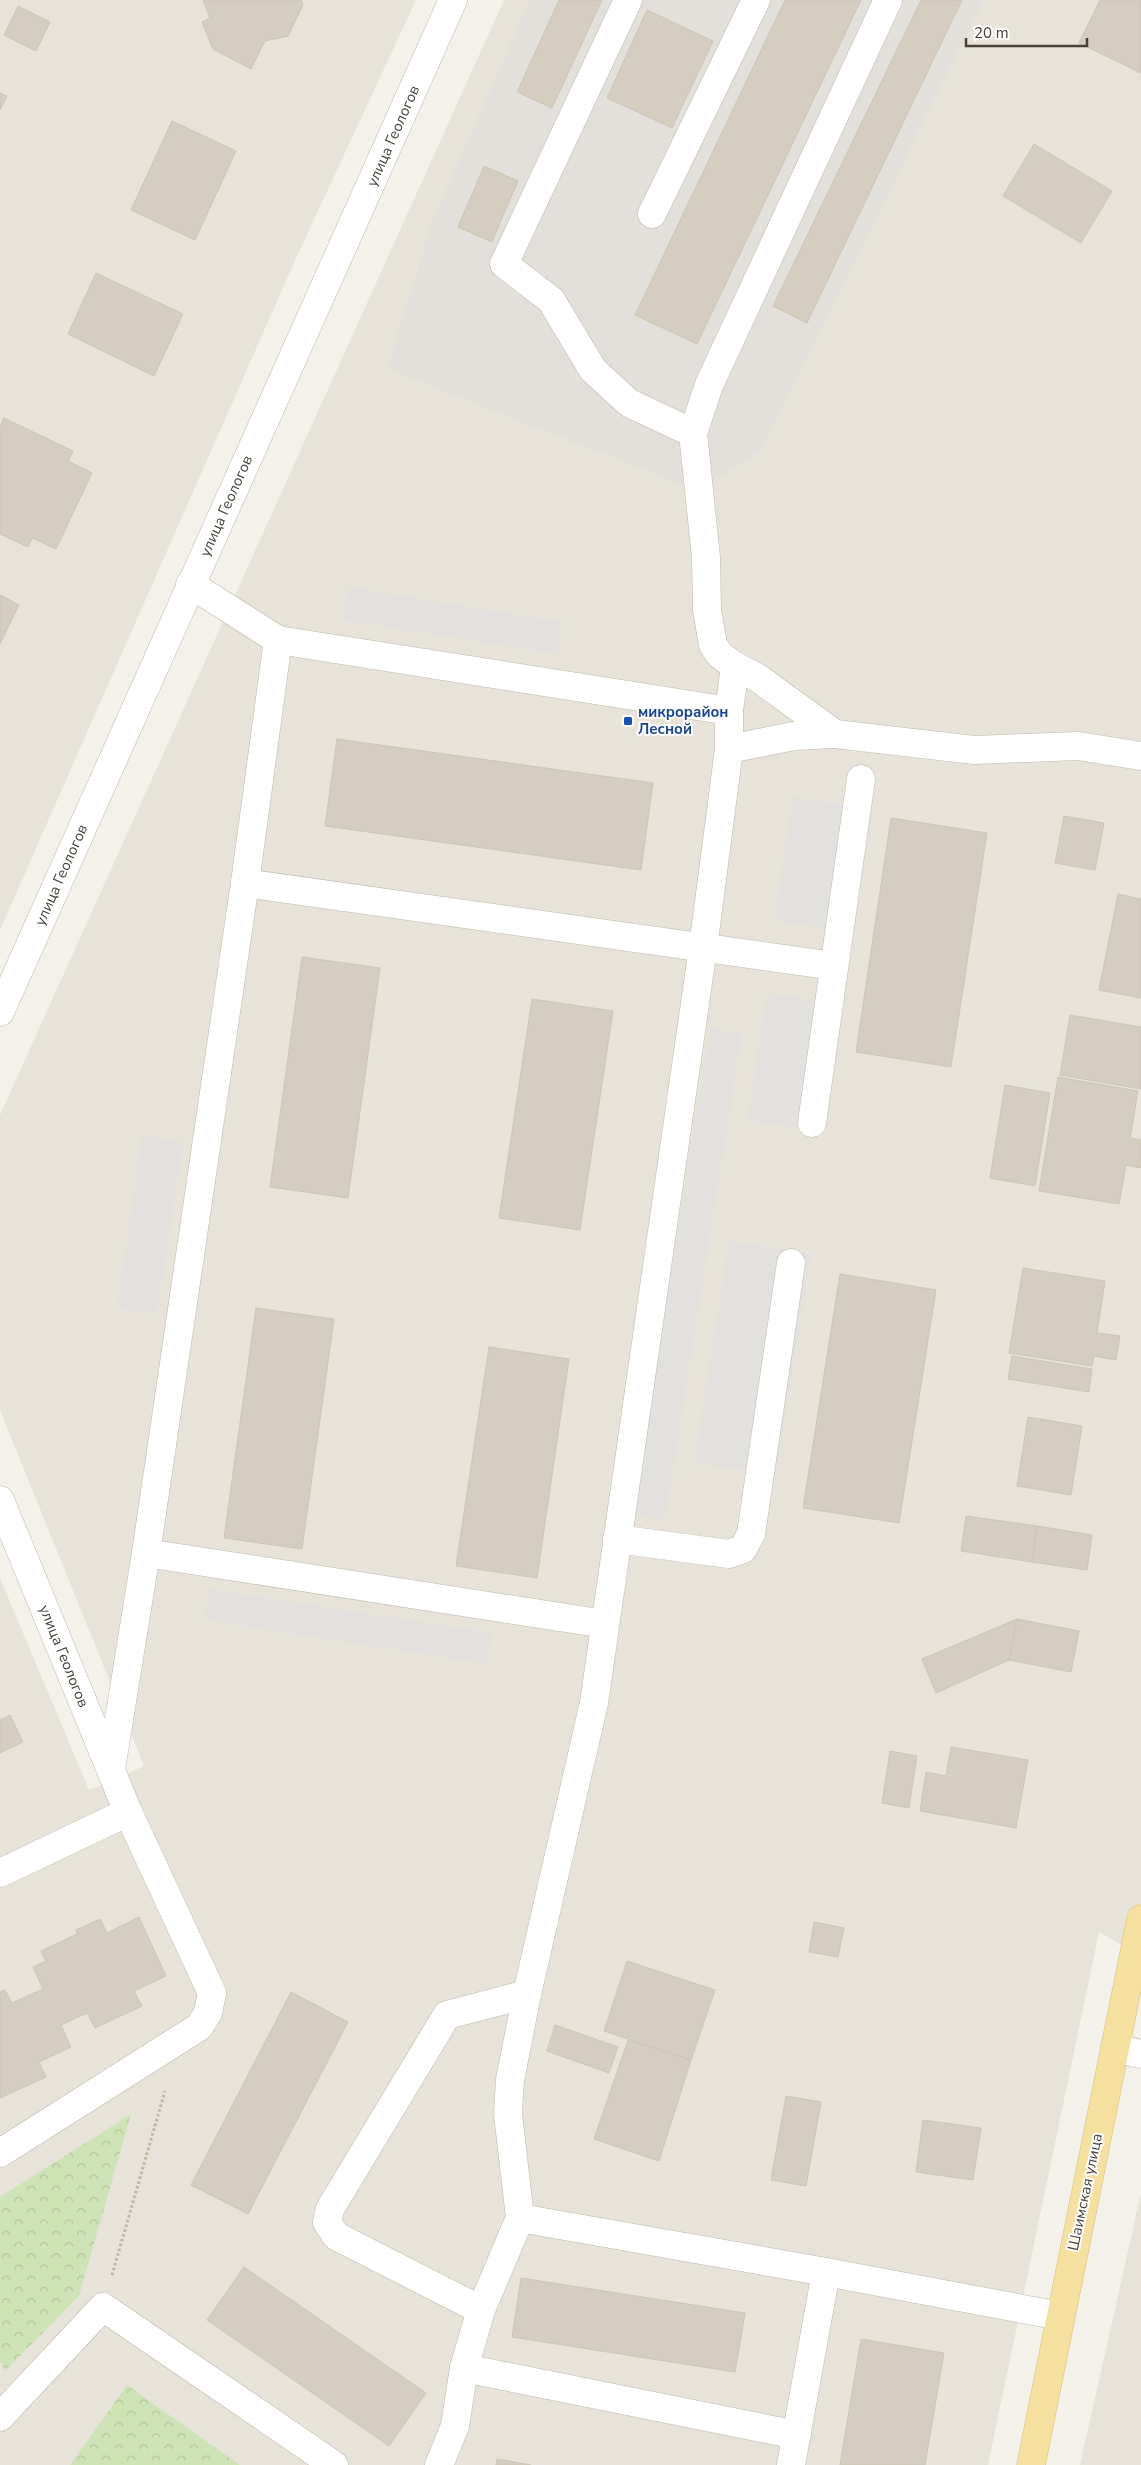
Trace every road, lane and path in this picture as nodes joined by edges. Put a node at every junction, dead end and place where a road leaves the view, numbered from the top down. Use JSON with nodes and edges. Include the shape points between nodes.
{"nodes":[{"id":1,"x":454,"y":0,"type":"edge"},
{"id":2,"x":628,"y":0,"type":"edge"},
{"id":3,"x":756,"y":0,"type":"edge"},
{"id":4,"x":888,"y":0,"type":"edge"},
{"id":5,"x":652,"y":214,"type":"dead end"},
{"id":6,"x":693,"y":433,"type":"junction"},
{"id":7,"x":190,"y":584,"type":"junction"},
{"id":8,"x":278,"y":640,"type":"junction"},
{"id":9,"x":735,"y":666,"type":"junction"},
{"id":10,"x":729,"y":711,"type":"junction"},
{"id":11,"x":835,"y":734,"type":"junction"},
{"id":12,"x":729,"y":749,"type":"junction"},
{"id":13,"x":1141,"y":756,"type":"edge"},
{"id":14,"x":861,"y":780,"type":"dead end"},
{"id":15,"x":245,"y":883,"type":"junction"},
{"id":16,"x":703,"y":948,"type":"junction"},
{"id":17,"x":834,"y":966,"type":"junction"},
{"id":18,"x":0,"y":1012,"type":"edge"},
{"id":19,"x":812,"y":1123,"type":"dead end"},
{"id":20,"x":791,"y":1263,"type":"dead end"},
{"id":21,"x":0,"y":1500,"type":"edge"},
{"id":22,"x":617,"y":1539,"type":"junction"},
{"id":23,"x":146,"y":1553,"type":"junction"},
{"id":24,"x":605,"y":1624,"type":"junction"},
{"id":25,"x":111,"y":1769,"type":"junction"},
{"id":26,"x":128,"y":1812,"type":"junction"},
{"id":27,"x":0,"y":1873,"type":"edge"},
{"id":28,"x":1141,"y":1919,"type":"edge"},
{"id":29,"x":527,"y":1994,"type":"junction"},
{"id":30,"x":1115,"y":2048,"type":"junction"},
{"id":31,"x":1141,"y":2054,"type":"edge"},
{"id":32,"x":168,"y":2084,"type":"dead end"},
{"id":33,"x":0,"y":2153,"type":"edge"},
{"id":34,"x":520,"y":2218,"type":"junction"},
{"id":35,"x":826,"y":2272,"type":"junction"},
{"id":36,"x":104,"y":2307,"type":"junction"},
{"id":37,"x":481,"y":2310,"type":"junction"},
{"id":38,"x":1060,"y":2316,"type":"junction"},
{"id":39,"x":464,"y":2368,"type":"junction"},
{"id":40,"x":1,"y":2412,"type":"edge"},
{"id":41,"x":797,"y":2435,"type":"junction"},
{"id":42,"x":334,"y":2465,"type":"edge"},
{"id":43,"x":439,"y":2465,"type":"edge"},
{"id":44,"x":791,"y":2465,"type":"edge"},
{"id":45,"x":1032,"y":2465,"type":"edge"}],
"edges":[{"from":1,"to":7,"type":"street","name":"улица Геологов"},
{"from":2,"to":6,"type":"street","via":[[504,264],[551,300],[593,370],[629,403]]},
{"from":3,"to":5,"type":"street"},
{"from":4,"to":6,"type":"street","via":[[709,385]]},
{"from":6,"to":9,"type":"street","via":[[710,630],[713,645]]},
{"from":7,"to":8,"type":"street"},
{"from":7,"to":18,"type":"street","name":"улица Геологов"},
{"from":8,"to":10,"type":"street"},
{"from":8,"to":15,"type":"street"},
{"from":9,"to":10,"type":"street"},
{"from":9,"to":11,"type":"street","via":[[766,683]]},
{"from":10,"to":12,"type":"street"},
{"from":11,"to":12,"type":"street","via":[[794,736]]},
{"from":11,"to":13,"type":"street","via":[[974,750],[1078,746]]},
{"from":12,"to":16,"type":"street"},
{"from":14,"to":17,"type":"street"},
{"from":15,"to":16,"type":"street"},
{"from":15,"to":23,"type":"street"},
{"from":16,"to":17,"type":"street"},
{"from":16,"to":22,"type":"street"},
{"from":17,"to":19,"type":"street"},
{"from":20,"to":22,"type":"street","via":[[751,1534],[743,1549],[729,1554]]},
{"from":21,"to":25,"type":"street","name":"улица Геологов"},
{"from":22,"to":24,"type":"street"},
{"from":23,"to":24,"type":"street"},
{"from":23,"to":25,"type":"street"},
{"from":24,"to":29,"type":"street","via":[[584,1751]]},
{"from":25,"to":26,"type":"street","name":"улица Геологов"},
{"from":26,"to":27,"type":"street"},
{"from":26,"to":33,"type":"street","name":"улица Геологов","via":[[212,1994],[208,2012],[199,2027]]},
{"from":28,"to":30,"type":"main road","name":"Шаимская улица"},
{"from":29,"to":34,"type":"street","via":[[510,2080],[508,2114]]},
{"from":29,"to":37,"type":"street","via":[[447,2015],[330,2209],[327,2222],[336,2236]]},
{"from":30,"to":31,"type":"street"},
{"from":30,"to":38,"type":"main road","name":"Шаимская улица"},
{"from":32,"to":36,"type":"path","via":[[116,2253]]},
{"from":34,"to":35,"type":"street"},
{"from":34,"to":37,"type":"street"},
{"from":35,"to":38,"type":"street"},
{"from":35,"to":41,"type":"street"},
{"from":36,"to":40,"type":"street"},
{"from":36,"to":42,"type":"street"},
{"from":37,"to":39,"type":"street"},
{"from":38,"to":45,"type":"main road","name":"Шаимская улица"},
{"from":39,"to":41,"type":"street"},
{"from":39,"to":43,"type":"street","via":[[455,2426]]},
{"from":41,"to":44,"type":"street"}]}
